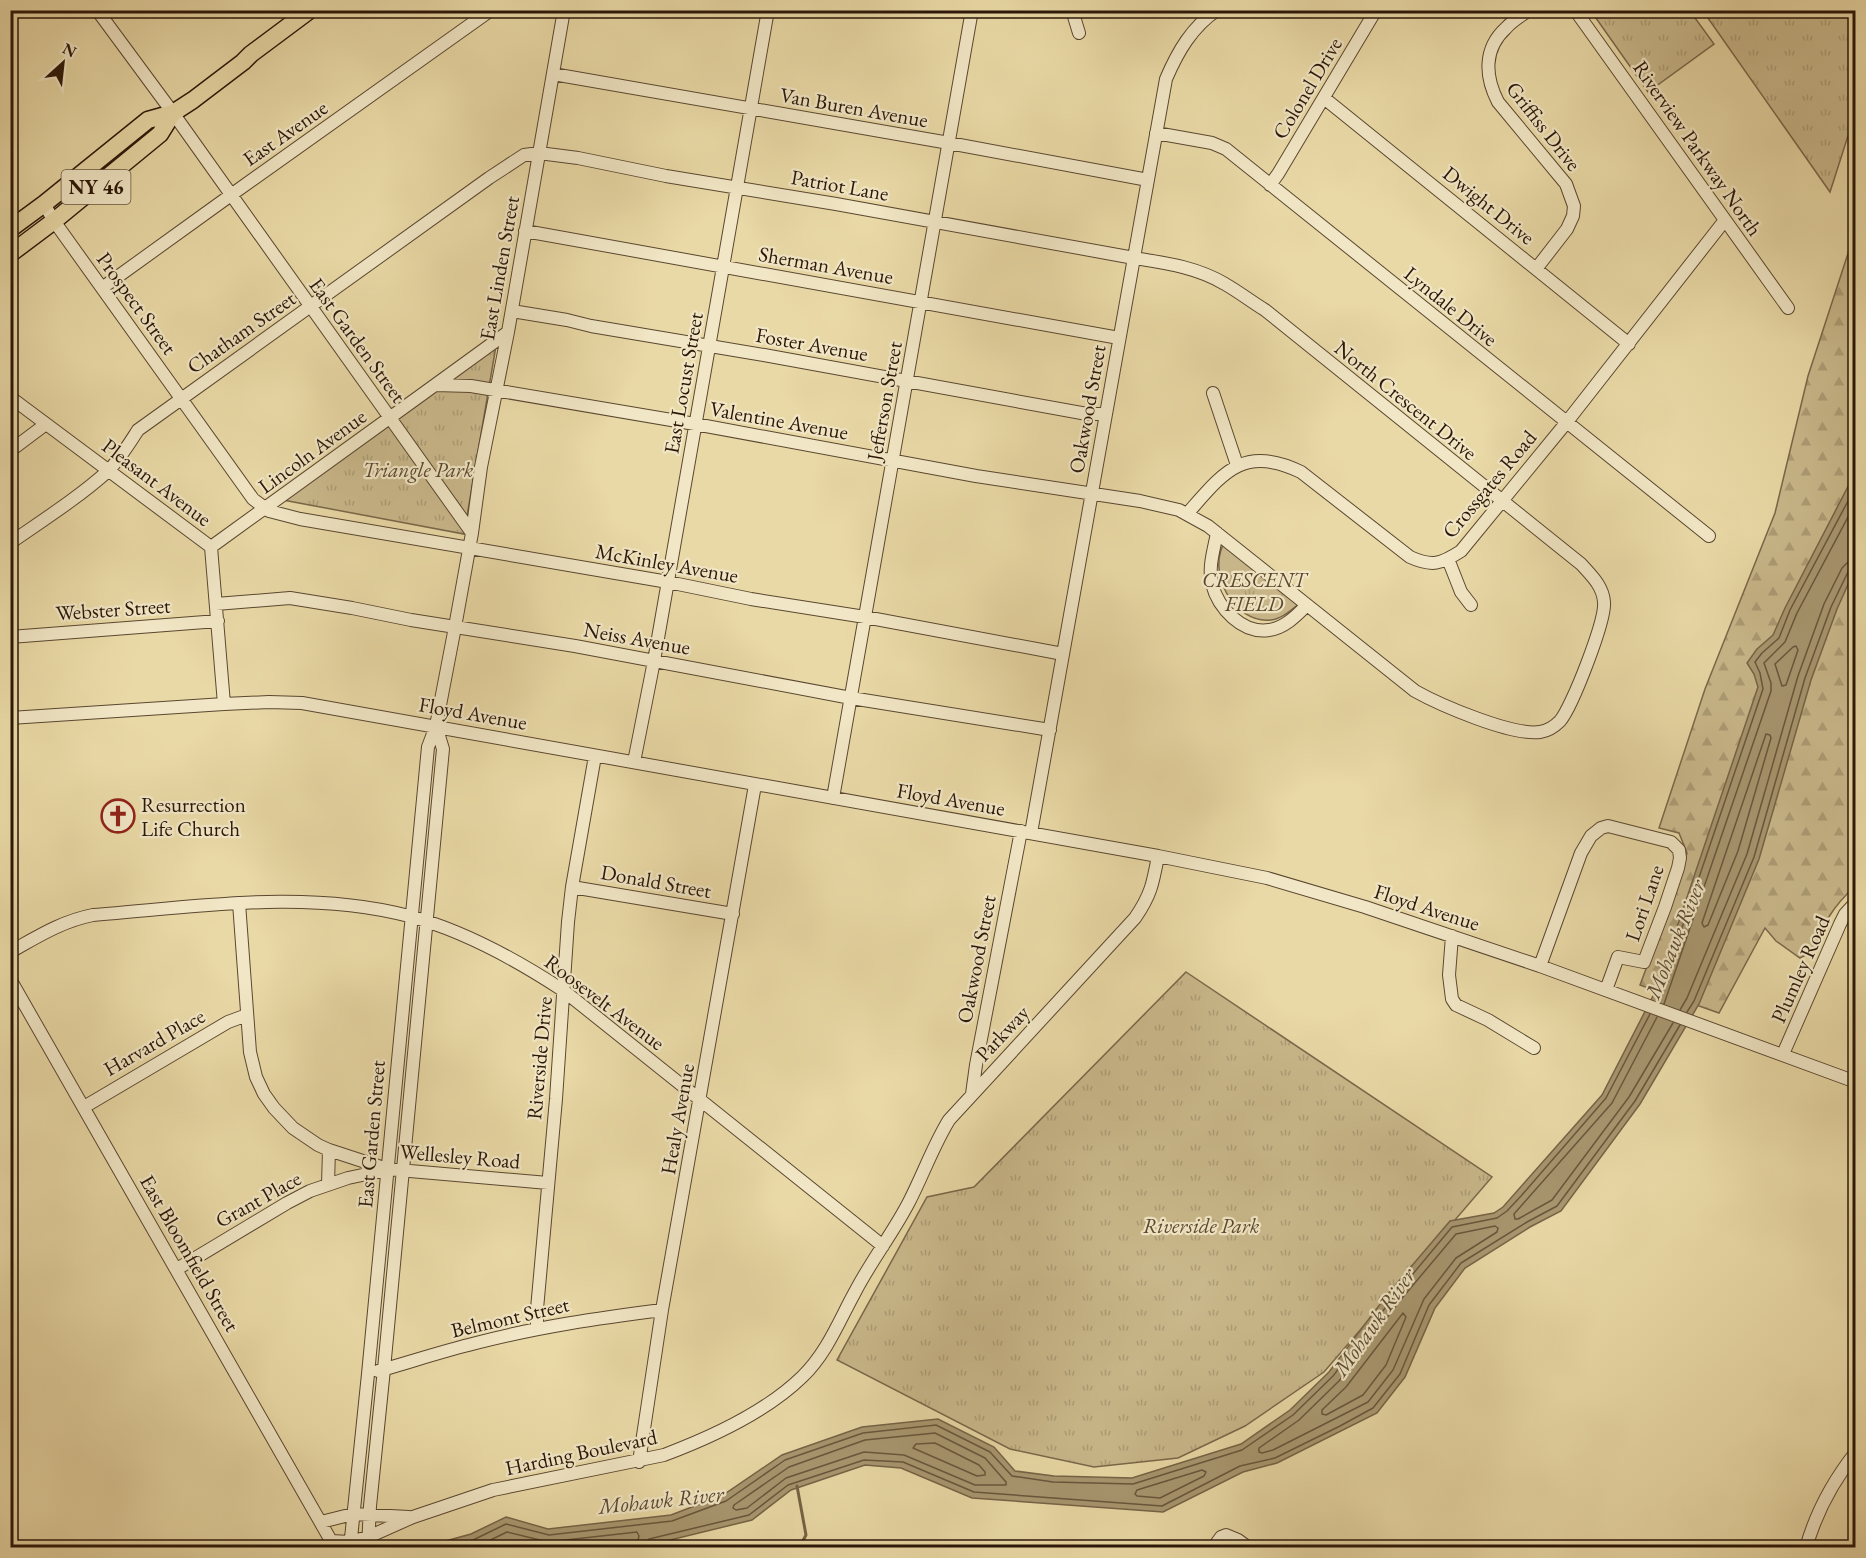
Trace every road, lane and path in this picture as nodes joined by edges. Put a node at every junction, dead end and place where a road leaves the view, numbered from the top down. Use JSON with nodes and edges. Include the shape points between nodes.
{"nodes":[{"id":1,"x":97,"y":10,"type":"edge"},
{"id":2,"x":310,"y":10,"type":"edge"},
{"id":3,"x":490,"y":10,"type":"edge"},
{"id":4,"x":564,"y":10,"type":"edge"},
{"id":5,"x":768,"y":10,"type":"edge"},
{"id":6,"x":972,"y":10,"type":"edge"},
{"id":7,"x":1072,"y":10,"type":"edge"},
{"id":8,"x":1376,"y":10,"type":"edge"},
{"id":9,"x":1529,"y":10,"type":"edge"},
{"id":10,"x":1575,"y":10,"type":"edge"},
{"id":11,"x":1210,"y":12,"type":"edge"},
{"id":12,"x":1079,"y":33,"type":"dead end"},
{"id":13,"x":553,"y":74,"type":"junction"},
{"id":14,"x":1324,"y":98,"type":"junction"},
{"id":15,"x":750,"y":108,"type":"junction"},
{"id":16,"x":173,"y":113,"type":"junction"},
{"id":17,"x":1156,"y":134,"type":"junction"},
{"id":18,"x":949,"y":143,"type":"junction"},
{"id":19,"x":539,"y":153,"type":"junction"},
{"id":20,"x":1148,"y":180,"type":"junction"},
{"id":21,"x":1270,"y":185,"type":"junction"},
{"id":22,"x":738,"y":188,"type":"junction"},
{"id":23,"x":231,"y":195,"type":"junction"},
{"id":24,"x":44,"y":204,"type":"junction"},
{"id":25,"x":1725,"y":220,"type":"junction"},
{"id":26,"x":54,"y":221,"type":"junction"},
{"id":27,"x":935,"y":222,"type":"junction"},
{"id":28,"x":10,"y":229,"type":"edge"},
{"id":29,"x":525,"y":231,"type":"junction"},
{"id":30,"x":10,"y":254,"type":"edge"},
{"id":31,"x":1134,"y":258,"type":"junction"},
{"id":32,"x":723,"y":267,"type":"junction"},
{"id":33,"x":1536,"y":269,"type":"junction"},
{"id":34,"x":102,"y":288,"type":"junction"},
{"id":35,"x":921,"y":302,"type":"junction"},
{"id":36,"x":311,"y":307,"type":"junction"},
{"id":37,"x":1788,"y":308,"type":"dead end"},
{"id":38,"x":512,"y":310,"type":"junction"},
{"id":39,"x":508,"y":332,"type":"junction"},
{"id":40,"x":1119,"y":338,"type":"junction"},
{"id":41,"x":1629,"y":344,"type":"junction"},
{"id":42,"x":709,"y":346,"type":"junction"},
{"id":43,"x":907,"y":381,"type":"junction"},
{"id":44,"x":435,"y":385,"type":"junction"},
{"id":45,"x":495,"y":389,"type":"junction"},
{"id":46,"x":1213,"y":393,"type":"dead end"},
{"id":47,"x":10,"y":397,"type":"edge"},
{"id":48,"x":182,"y":398,"type":"junction"},
{"id":49,"x":1106,"y":414,"type":"junction"},
{"id":50,"x":390,"y":417,"type":"junction"},
{"id":51,"x":1566,"y":423,"type":"junction"},
{"id":52,"x":46,"y":424,"type":"junction"},
{"id":53,"x":695,"y":424,"type":"junction"},
{"id":54,"x":10,"y":451,"type":"edge"},
{"id":55,"x":893,"y":460,"type":"junction"},
{"id":56,"x":1237,"y":465,"type":"junction"},
{"id":57,"x":108,"y":470,"type":"junction"},
{"id":58,"x":1091,"y":494,"type":"junction"},
{"id":59,"x":1502,"y":501,"type":"junction"},
{"id":60,"x":265,"y":509,"type":"junction"},
{"id":61,"x":1187,"y":514,"type":"junction"},
{"id":62,"x":472,"y":533,"type":"junction"},
{"id":63,"x":1217,"y":533,"type":"junction"},
{"id":64,"x":1709,"y":536,"type":"dead end"},
{"id":65,"x":10,"y":543,"type":"edge"},
{"id":66,"x":211,"y":547,"type":"junction"},
{"id":67,"x":469,"y":548,"type":"junction"},
{"id":68,"x":1449,"y":559,"type":"junction"},
{"id":69,"x":668,"y":582,"type":"junction"},
{"id":70,"x":216,"y":604,"type":"junction"},
{"id":71,"x":1307,"y":604,"type":"junction"},
{"id":72,"x":1471,"y":605,"type":"dead end"},
{"id":73,"x":866,"y":617,"type":"junction"},
{"id":74,"x":218,"y":621,"type":"junction"},
{"id":75,"x":455,"y":627,"type":"junction"},
{"id":76,"x":10,"y":637,"type":"edge"},
{"id":77,"x":1063,"y":654,"type":"junction"},
{"id":78,"x":654,"y":661,"type":"junction"},
{"id":79,"x":851,"y":698,"type":"junction"},
{"id":80,"x":224,"y":704,"type":"junction"},
{"id":81,"x":10,"y":718,"type":"edge"},
{"id":82,"x":436,"y":726,"type":"junction"},
{"id":83,"x":1050,"y":730,"type":"junction"},
{"id":84,"x":595,"y":756,"type":"junction"},
{"id":85,"x":634,"y":762,"type":"junction"},
{"id":86,"x":755,"y":784,"type":"junction"},
{"id":87,"x":833,"y":798,"type":"junction"},
{"id":88,"x":1026,"y":832,"type":"junction"},
{"id":89,"x":1158,"y":856,"type":"junction"},
{"id":90,"x":572,"y":887,"type":"junction"},
{"id":91,"x":1856,"y":902,"type":"edge"},
{"id":92,"x":239,"y":903,"type":"junction"},
{"id":93,"x":733,"y":914,"type":"junction"},
{"id":94,"x":410,"y":917,"type":"junction"},
{"id":95,"x":426,"y":922,"type":"junction"},
{"id":96,"x":1452,"y":936,"type":"junction"},
{"id":97,"x":10,"y":952,"type":"edge"},
{"id":98,"x":1540,"y":966,"type":"junction"},
{"id":99,"x":10,"y":979,"type":"edge"},
{"id":100,"x":1606,"y":990,"type":"junction"},
{"id":101,"x":564,"y":992,"type":"junction"},
{"id":102,"x":246,"y":1015,"type":"junction"},
{"id":103,"x":1534,"y":1048,"type":"dead end"},
{"id":104,"x":1783,"y":1054,"type":"junction"},
{"id":105,"x":1855,"y":1079,"type":"edge"},
{"id":106,"x":972,"y":1094,"type":"junction"},
{"id":107,"x":700,"y":1100,"type":"junction"},
{"id":108,"x":84,"y":1107,"type":"junction"},
{"id":109,"x":329,"y":1150,"type":"junction"},
{"id":110,"x":387,"y":1169,"type":"junction"},
{"id":111,"x":403,"y":1171,"type":"junction"},
{"id":112,"x":548,"y":1183,"type":"junction"},
{"id":113,"x":328,"y":1184,"type":"junction"},
{"id":114,"x":883,"y":1246,"type":"junction"},
{"id":115,"x":177,"y":1269,"type":"junction"},
{"id":116,"x":662,"y":1310,"type":"junction"},
{"id":117,"x":537,"y":1329,"type":"junction"},
{"id":118,"x":384,"y":1369,"type":"junction"},
{"id":119,"x":368,"y":1374,"type":"junction"},
{"id":120,"x":1856,"y":1452,"type":"edge"},
{"id":121,"x":639,"y":1462,"type":"junction"},
{"id":122,"x":353,"y":1514,"type":"junction"},
{"id":123,"x":369,"y":1515,"type":"junction"},
{"id":124,"x":413,"y":1517,"type":"junction"},
{"id":125,"x":321,"y":1522,"type":"junction"},
{"id":126,"x":368,"y":1542,"type":"edge"},
{"id":127,"x":333,"y":1544,"type":"edge"},
{"id":128,"x":350,"y":1545,"type":"edge"},
{"id":129,"x":1212,"y":1548,"type":"edge"},
{"id":130,"x":1249,"y":1548,"type":"edge"},
{"id":131,"x":1806,"y":1548,"type":"edge"}],
"edges":[{"from":1,"to":16,"type":"street","name":"East Garden Street"},
{"from":2,"to":16,"type":"main road","number":"NY 46"},
{"from":3,"to":23,"type":"street","name":"East Avenue"},
{"from":4,"to":13,"type":"street","name":"East Linden Street"},
{"from":5,"to":15,"type":"street","name":"East Locust Street"},
{"from":6,"to":18,"type":"street","name":"Jefferson Street"},
{"from":7,"to":12,"type":"street"},
{"from":8,"to":14,"type":"street","name":"Colonel Drive"},
{"from":9,"to":33,"type":"street","name":"Griffiss Drive","via":[[1496,40],[1488,71],[1490,87],[1498,102],[1566,184],[1574,206],[1567,229]]},
{"from":10,"to":25,"type":"street","name":"Riverview Parkway North"},
{"from":11,"to":17,"type":"street","name":"Oakwood Street","via":[[1175,59]]},
{"from":13,"to":15,"type":"street","name":"Van Buren Avenue"},
{"from":13,"to":19,"type":"street","name":"East Linden Street"},
{"from":14,"to":21,"type":"street","name":"Colonel Drive"},
{"from":14,"to":33,"type":"street","name":"Dwight Drive"},
{"from":15,"to":18,"type":"street","name":"Van Buren Avenue"},
{"from":15,"to":22,"type":"street","name":"East Locust Street"},
{"from":16,"to":23,"type":"street","name":"East Garden Street"},
{"from":16,"to":24,"type":"main road","number":"NY 46","via":[[148,120]]},
{"from":16,"to":26,"type":"main road","number":"NY 46","via":[[160,134]]},
{"from":17,"to":20,"type":"street","name":"Oakwood Street"},
{"from":17,"to":21,"type":"street","name":"Lyndale Drive","via":[[1226,149]]},
{"from":18,"to":20,"type":"street","name":"Van Buren Avenue"},
{"from":18,"to":27,"type":"street","name":"Jefferson Street"},
{"from":19,"to":22,"type":"street","name":"Patriot Lane"},
{"from":19,"to":29,"type":"street","name":"East Linden Street"},
{"from":19,"to":36,"type":"street","name":"Chatham Street","via":[[524,155],[489,178]]},
{"from":20,"to":31,"type":"street","name":"Oakwood Street"},
{"from":21,"to":51,"type":"street","name":"Lyndale Drive"},
{"from":22,"to":27,"type":"street","name":"Patriot Lane"},
{"from":22,"to":32,"type":"street","name":"East Locust Street"},
{"from":23,"to":34,"type":"street","name":"East Avenue"},
{"from":23,"to":36,"type":"street","name":"East Garden Street"},
{"from":24,"to":26,"type":"street","name":"Prospect Street"},
{"from":24,"to":28,"type":"main road","number":"NY 46"},
{"from":25,"to":37,"type":"street","name":"Riverview Parkway North"},
{"from":25,"to":41,"type":"street","name":"Crossgates Road"},
{"from":26,"to":30,"type":"main road","number":"NY 46"},
{"from":26,"to":34,"type":"street","name":"Prospect Street"},
{"from":27,"to":31,"type":"street","name":"Patriot Lane"},
{"from":27,"to":35,"type":"street","name":"Jefferson Street"},
{"from":29,"to":32,"type":"street","name":"Sherman Avenue"},
{"from":29,"to":38,"type":"street","name":"East Linden Street"},
{"from":31,"to":40,"type":"street","name":"Oakwood Street"},
{"from":31,"to":59,"type":"street","name":"North Crescent Drive","via":[[1172,263],[1225,283],[1265,310]]},
{"from":32,"to":35,"type":"street","name":"Sherman Avenue"},
{"from":32,"to":42,"type":"street","name":"East Locust Street"},
{"from":33,"to":41,"type":"street","name":"Dwight Drive"},
{"from":34,"to":48,"type":"street","name":"Prospect Street"},
{"from":35,"to":40,"type":"street","name":"Sherman Avenue"},
{"from":35,"to":43,"type":"street","name":"Jefferson Street"},
{"from":36,"to":48,"type":"street","name":"Chatham Street"},
{"from":36,"to":50,"type":"street","name":"East Garden Street"},
{"from":38,"to":39,"type":"street","name":"East Linden Street"},
{"from":38,"to":42,"type":"street","name":"Foster Avenue"},
{"from":39,"to":44,"type":"street","name":"Lincoln Avenue"},
{"from":39,"to":45,"type":"street","name":"East Linden Street"},
{"from":40,"to":49,"type":"street","name":"Oakwood Street"},
{"from":41,"to":51,"type":"street","name":"Crossgates Road"},
{"from":42,"to":43,"type":"street","name":"Foster Avenue"},
{"from":42,"to":53,"type":"street","name":"East Locust Street"},
{"from":43,"to":49,"type":"street","name":"Foster Avenue","via":[[1087,414]]},
{"from":43,"to":55,"type":"street","name":"Jefferson Street"},
{"from":44,"to":45,"type":"street"},
{"from":44,"to":50,"type":"street","name":"Lincoln Avenue"},
{"from":45,"to":53,"type":"street","name":"Valentine Avenue"},
{"from":45,"to":62,"type":"street","name":"East Linden Street"},
{"from":46,"to":56,"type":"street"},
{"from":47,"to":52,"type":"street","name":"Pleasant Avenue"},
{"from":48,"to":57,"type":"street","name":"Chatham Street","via":[[138,430]]},
{"from":48,"to":60,"type":"street","name":"Prospect Street","via":[[253,498]]},
{"from":49,"to":58,"type":"street","name":"Oakwood Street"},
{"from":50,"to":60,"type":"street","name":"Lincoln Avenue"},
{"from":50,"to":62,"type":"street","name":"East Garden Street"},
{"from":51,"to":59,"type":"street","name":"Crossgates Road"},
{"from":51,"to":64,"type":"street","name":"Lyndale Drive"},
{"from":52,"to":54,"type":"street"},
{"from":52,"to":57,"type":"street","name":"Pleasant Avenue"},
{"from":53,"to":55,"type":"street","name":"Valentine Avenue"},
{"from":53,"to":69,"type":"street","name":"East Locust Street"},
{"from":55,"to":58,"type":"street","name":"Valentine Avenue"},
{"from":55,"to":73,"type":"street","name":"Jefferson Street"},
{"from":56,"to":61,"type":"street","via":[[1219,477]]},
{"from":56,"to":68,"type":"street","name":"Crossgates Road","via":[[1251,461],[1286,465],[1301,472],[1410,557],[1436,564]]},
{"from":57,"to":65,"type":"street","name":"Chatham Street"},
{"from":57,"to":66,"type":"street","name":"Pleasant Avenue"},
{"from":58,"to":61,"type":"street","via":[[1140,501]]},
{"from":58,"to":77,"type":"street","name":"Oakwood Street"},
{"from":59,"to":68,"type":"street","name":"Crossgates Road","via":[[1461,551]]},
{"from":59,"to":71,"type":"street","name":"North Crescent Drive","via":[[1581,564],[1596,580],[1604,600],[1600,627],[1570,706],[1556,724],[1540,732],[1525,732],[1437,703],[1401,681]]},
{"from":60,"to":66,"type":"street","name":"Lincoln Avenue"},
{"from":60,"to":67,"type":"street","name":"McKinley Avenue","via":[[300,519]]},
{"from":61,"to":63,"type":"street"},
{"from":62,"to":67,"type":"street","name":"East Garden Street"},
{"from":63,"to":71,"type":"street"},
{"from":63,"to":71,"type":"street","via":[[1211,577],[1227,613],[1256,630],[1269,630],[1283,626]]},
{"from":66,"to":70,"type":"street","name":"Pleasant Avenue"},
{"from":67,"to":69,"type":"street","name":"McKinley Avenue"},
{"from":67,"to":75,"type":"street","name":"East Garden Street"},
{"from":68,"to":72,"type":"street","via":[[1461,592]]},
{"from":69,"to":73,"type":"street","name":"McKinley Avenue"},
{"from":69,"to":78,"type":"street","name":"East Locust Street"},
{"from":70,"to":74,"type":"street","name":"Pleasant Avenue"},
{"from":70,"to":75,"type":"street","name":"Neiss Avenue","via":[[290,598]]},
{"from":73,"to":77,"type":"street","name":"McKinley Avenue"},
{"from":73,"to":79,"type":"street","name":"Jefferson Street"},
{"from":74,"to":76,"type":"street","name":"Webster Street"},
{"from":74,"to":80,"type":"street","name":"Pleasant Avenue"},
{"from":75,"to":78,"type":"street","name":"Neiss Avenue"},
{"from":75,"to":82,"type":"street","name":"East Garden Street"},
{"from":77,"to":83,"type":"street","name":"Oakwood Street"},
{"from":78,"to":79,"type":"street","name":"Neiss Avenue"},
{"from":78,"to":85,"type":"street","name":"East Locust Street"},
{"from":79,"to":83,"type":"street","name":"Neiss Avenue"},
{"from":79,"to":87,"type":"street","name":"Jefferson Street"},
{"from":80,"to":81,"type":"street","name":"Floyd Avenue"},
{"from":80,"to":82,"type":"street","name":"Floyd Avenue","via":[[302,703]]},
{"from":82,"to":84,"type":"street","name":"Floyd Avenue"},
{"from":82,"to":94,"type":"street","name":"East Garden Street","via":[[428,747]]},
{"from":82,"to":95,"type":"street","name":"East Garden Street","via":[[443,749]]},
{"from":83,"to":88,"type":"street","name":"Oakwood Street"},
{"from":84,"to":85,"type":"street","name":"Floyd Avenue"},
{"from":84,"to":90,"type":"street","name":"Riverside Drive"},
{"from":85,"to":86,"type":"street","name":"Floyd Avenue"},
{"from":86,"to":87,"type":"street","name":"Floyd Avenue"},
{"from":86,"to":93,"type":"street","name":"Healy Avenue"},
{"from":87,"to":88,"type":"street","name":"Floyd Avenue"},
{"from":88,"to":89,"type":"street","name":"Floyd Avenue"},
{"from":88,"to":106,"type":"street","name":"Oakwood Street"},
{"from":89,"to":96,"type":"street","name":"Floyd Avenue","via":[[1268,878]]},
{"from":89,"to":106,"type":"street","name":"Parkway","via":[[1147,901],[1135,918]]},
{"from":90,"to":93,"type":"street","name":"Donald Street"},
{"from":90,"to":101,"type":"street","name":"Riverside Drive"},
{"from":91,"to":104,"type":"street","name":"Plumley Road","via":[[1840,924]]},
{"from":92,"to":94,"type":"street","name":"Roosevelt Avenue","via":[[332,903]]},
{"from":92,"to":97,"type":"street","name":"Roosevelt Avenue","via":[[84,917],[61,924]]},
{"from":92,"to":102,"type":"street","name":"Wellesley Road"},
{"from":93,"to":107,"type":"street","name":"Healy Avenue"},
{"from":94,"to":95,"type":"street","name":"Roosevelt Avenue"},
{"from":94,"to":110,"type":"street","name":"East Garden Street"},
{"from":95,"to":101,"type":"street","name":"Roosevelt Avenue","via":[[497,952]]},
{"from":95,"to":111,"type":"street","name":"East Garden Street"},
{"from":96,"to":98,"type":"street","name":"Floyd Avenue"},
{"from":96,"to":103,"type":"street","via":[[1449,975],[1456,1005]]},
{"from":98,"to":100,"type":"street","name":"Floyd Avenue"},
{"from":98,"to":100,"type":"street","name":"Lori Lane","via":[[1590,836],[1608,826],[1671,842],[1679,850],[1678,868],[1644,962],[1618,957]]},
{"from":99,"to":108,"type":"street","name":"East Bloomfield Street"},
{"from":100,"to":104,"type":"street","name":"Floyd Avenue"},
{"from":101,"to":107,"type":"street","name":"Roosevelt Avenue"},
{"from":101,"to":112,"type":"street","name":"Riverside Drive"},
{"from":102,"to":108,"type":"street","name":"Harvard Place"},
{"from":102,"to":109,"type":"street","name":"Wellesley Road","via":[[250,1052],[264,1094],[293,1128]]},
{"from":104,"to":105,"type":"street","name":"Floyd Avenue"},
{"from":106,"to":114,"type":"street","name":"Parkway","via":[[936,1140],[909,1202]]},
{"from":107,"to":114,"type":"street","name":"Roosevelt Avenue"},
{"from":107,"to":116,"type":"street","name":"Healy Avenue"},
{"from":108,"to":115,"type":"street","name":"East Bloomfield Street"},
{"from":109,"to":110,"type":"street","name":"Wellesley Road"},
{"from":109,"to":113,"type":"street","name":"Grant Place"},
{"from":110,"to":111,"type":"street","name":"Wellesley Road"},
{"from":110,"to":113,"type":"street","name":"Grant Place"},
{"from":110,"to":119,"type":"street","name":"East Garden Street"},
{"from":111,"to":112,"type":"street","name":"Wellesley Road"},
{"from":111,"to":118,"type":"street","name":"East Garden Street"},
{"from":112,"to":117,"type":"street","name":"Riverside Drive"},
{"from":113,"to":115,"type":"street","name":"Grant Place","via":[[287,1203]]},
{"from":114,"to":121,"type":"street","name":"Harding Boulevard","via":[[833,1335],[804,1375],[755,1412],[682,1448]]},
{"from":115,"to":125,"type":"street","name":"East Bloomfield Street"},
{"from":116,"to":117,"type":"street","name":"Belmont Street"},
{"from":116,"to":121,"type":"street","name":"Healy Avenue"},
{"from":117,"to":118,"type":"street","name":"Belmont Street"},
{"from":118,"to":119,"type":"street","name":"Belmont Street"},
{"from":118,"to":123,"type":"street","name":"East Garden Street"},
{"from":119,"to":122,"type":"street","name":"East Garden Street"},
{"from":120,"to":131,"type":"street","via":[[1822,1503]]},
{"from":121,"to":124,"type":"street","name":"Harding Boulevard","via":[[493,1490]]},
{"from":122,"to":123,"type":"street","name":"Harding Boulevard"},
{"from":122,"to":125,"type":"street","name":"Harding Boulevard"},
{"from":122,"to":128,"type":"street","name":"East Garden Street"},
{"from":123,"to":124,"type":"street","name":"Harding Boulevard"},
{"from":123,"to":126,"type":"street","name":"East Garden Street"},
{"from":124,"to":126,"type":"street","name":"Harding Boulevard"},
{"from":125,"to":127,"type":"street","name":"East Bloomfield Street"},
{"from":126,"to":128,"type":"street","name":"Harding Boulevard"},
{"from":127,"to":128,"type":"street","name":"Harding Boulevard"},
{"from":129,"to":130,"type":"street","via":[[1226,1535]]}]}
